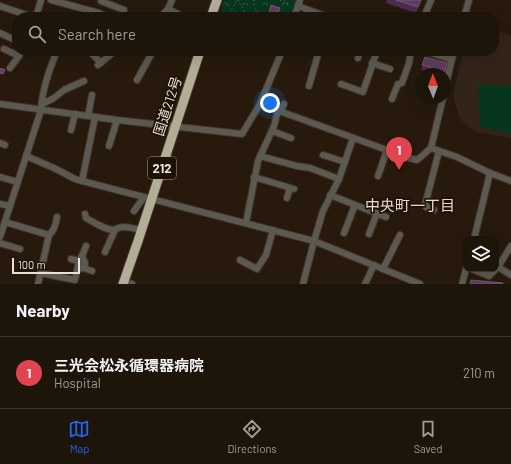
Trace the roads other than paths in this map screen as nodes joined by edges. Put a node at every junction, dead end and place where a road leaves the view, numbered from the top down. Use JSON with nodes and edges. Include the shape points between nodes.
{"nodes":[{"id":1,"x":42,"y":0,"type":"edge"},
{"id":2,"x":51,"y":0,"type":"edge"},
{"id":3,"x":101,"y":0,"type":"edge"},
{"id":4,"x":172,"y":0,"type":"edge"},
{"id":5,"x":217,"y":0,"type":"edge"},
{"id":6,"x":431,"y":0,"type":"edge"},
{"id":7,"x":469,"y":0,"type":"edge"},
{"id":8,"x":299,"y":3,"type":"edge"},
{"id":9,"x":0,"y":6,"type":"edge"},
{"id":10,"x":168,"y":9,"type":"junction"},
{"id":11,"x":124,"y":10,"type":"dead end"},
{"id":12,"x":18,"y":12,"type":"edge"},
{"id":13,"x":38,"y":12,"type":"edge"},
{"id":14,"x":89,"y":12,"type":"edge"},
{"id":15,"x":99,"y":12,"type":"edge"},
{"id":16,"x":165,"y":12,"type":"edge"},
{"id":17,"x":174,"y":12,"type":"edge"},
{"id":18,"x":213,"y":12,"type":"edge"},
{"id":19,"x":318,"y":12,"type":"edge"},
{"id":20,"x":426,"y":12,"type":"edge"},
{"id":21,"x":465,"y":12,"type":"edge"},
{"id":22,"x":0,"y":32,"type":"edge"},
{"id":23,"x":12,"y":38,"type":"edge"},
{"id":24,"x":4,"y":49,"type":"dead end"},
{"id":25,"x":12,"y":51,"type":"edge"},
{"id":26,"x":18,"y":56,"type":"edge"},
{"id":27,"x":55,"y":56,"type":"edge"},
{"id":28,"x":93,"y":56,"type":"edge"},
{"id":29,"x":109,"y":56,"type":"edge"},
{"id":30,"x":150,"y":56,"type":"edge"},
{"id":31,"x":198,"y":56,"type":"edge"},
{"id":32,"x":280,"y":56,"type":"edge"},
{"id":33,"x":318,"y":56,"type":"edge"},
{"id":34,"x":374,"y":56,"type":"edge"},
{"id":35,"x":410,"y":56,"type":"edge"},
{"id":36,"x":440,"y":56,"type":"edge"},
{"id":37,"x":453,"y":56,"type":"edge"},
{"id":38,"x":452,"y":60,"type":"junction"},
{"id":39,"x":372,"y":63,"type":"junction"},
{"id":40,"x":10,"y":68,"type":"dead end"},
{"id":41,"x":450,"y":68,"type":"edge"},
{"id":42,"x":390,"y":69,"type":"dead end"},
{"id":43,"x":137,"y":80,"type":"dead end"},
{"id":44,"x":84,"y":81,"type":"dead end"},
{"id":45,"x":341,"y":84,"type":"dead end"},
{"id":46,"x":309,"y":86,"type":"dead end"},
{"id":47,"x":92,"y":95,"type":"dead end"},
{"id":48,"x":392,"y":99,"type":"dead end"},
{"id":49,"x":0,"y":104,"type":"edge"},
{"id":50,"x":260,"y":104,"type":"junction"},
{"id":51,"x":284,"y":104,"type":"dead end"},
{"id":52,"x":442,"y":104,"type":"edge"},
{"id":53,"x":41,"y":107,"type":"junction"},
{"id":54,"x":280,"y":111,"type":"junction"},
{"id":55,"x":75,"y":114,"type":"junction"},
{"id":56,"x":88,"y":116,"type":"junction"},
{"id":57,"x":95,"y":117,"type":"junction"},
{"id":58,"x":117,"y":120,"type":"junction"},
{"id":59,"x":175,"y":127,"type":"junction"},
{"id":60,"x":71,"y":130,"type":"dead end"},
{"id":61,"x":272,"y":131,"type":"junction"},
{"id":62,"x":291,"y":138,"type":"dead end"},
{"id":63,"x":354,"y":138,"type":"junction"},
{"id":64,"x":109,"y":146,"type":"dead end"},
{"id":65,"x":431,"y":148,"type":"junction"},
{"id":66,"x":387,"y":150,"type":"junction"},
{"id":67,"x":439,"y":150,"type":"junction"},
{"id":68,"x":323,"y":155,"type":"dead end"},
{"id":69,"x":26,"y":156,"type":"junction"},
{"id":70,"x":260,"y":156,"type":"junction"},
{"id":71,"x":345,"y":162,"type":"junction"},
{"id":72,"x":490,"y":173,"type":"junction"},
{"id":73,"x":378,"y":176,"type":"dead end"},
{"id":74,"x":0,"y":177,"type":"edge"},
{"id":75,"x":254,"y":177,"type":"junction"},
{"id":76,"x":339,"y":179,"type":"junction"},
{"id":77,"x":82,"y":181,"type":"junction"},
{"id":78,"x":511,"y":181,"type":"edge"},
{"id":79,"x":18,"y":182,"type":"junction"},
{"id":80,"x":330,"y":195,"type":"junction"},
{"id":81,"x":147,"y":198,"type":"junction"},
{"id":82,"x":287,"y":198,"type":"dead end"},
{"id":83,"x":0,"y":204,"type":"edge"},
{"id":84,"x":355,"y":204,"type":"junction"},
{"id":85,"x":10,"y":206,"type":"junction"},
{"id":86,"x":434,"y":210,"type":"dead end"},
{"id":87,"x":134,"y":211,"type":"dead end"},
{"id":88,"x":377,"y":213,"type":"junction"},
{"id":89,"x":85,"y":214,"type":"dead end"},
{"id":90,"x":57,"y":217,"type":"dead end"},
{"id":91,"x":386,"y":217,"type":"dead end"},
{"id":92,"x":5,"y":222,"type":"junction"},
{"id":93,"x":246,"y":223,"type":"junction"},
{"id":94,"x":1,"y":230,"type":"edge"},
{"id":95,"x":115,"y":230,"type":"junction"},
{"id":96,"x":142,"y":230,"type":"junction"},
{"id":97,"x":273,"y":230,"type":"junction"},
{"id":98,"x":344,"y":233,"type":"dead end"},
{"id":99,"x":369,"y":234,"type":"dead end"},
{"id":100,"x":50,"y":235,"type":"junction"},
{"id":101,"x":400,"y":235,"type":"dead end"},
{"id":102,"x":475,"y":236,"type":"edge"},
{"id":103,"x":0,"y":237,"type":"edge"},
{"id":104,"x":314,"y":241,"type":"junction"},
{"id":105,"x":0,"y":243,"type":"edge"},
{"id":106,"x":86,"y":246,"type":"dead end"},
{"id":107,"x":511,"y":246,"type":"edge"},
{"id":108,"x":20,"y":249,"type":"dead end"},
{"id":109,"x":105,"y":252,"type":"dead end"},
{"id":110,"x":81,"y":258,"type":"junction"},
{"id":111,"x":71,"y":259,"type":"dead end"},
{"id":112,"x":240,"y":260,"type":"dead end"},
{"id":113,"x":374,"y":265,"type":"junction"},
{"id":114,"x":499,"y":265,"type":"edge"},
{"id":115,"x":383,"y":268,"type":"junction"},
{"id":116,"x":499,"y":268,"type":"edge"},
{"id":117,"x":81,"y":269,"type":"junction"},
{"id":118,"x":92,"y":270,"type":"dead end"},
{"id":119,"x":465,"y":272,"type":"edge"},
{"id":120,"x":479,"y":272,"type":"edge"},
{"id":121,"x":493,"y":272,"type":"edge"},
{"id":122,"x":41,"y":274,"type":"junction"},
{"id":123,"x":511,"y":275,"type":"edge"},
{"id":124,"x":72,"y":282,"type":"edge"},
{"id":125,"x":126,"y":283,"type":"edge"},
{"id":126,"x":38,"y":284,"type":"edge"},
{"id":127,"x":303,"y":284,"type":"edge"},
{"id":128,"x":365,"y":284,"type":"edge"},
{"id":129,"x":420,"y":284,"type":"edge"},
{"id":130,"x":462,"y":284,"type":"edge"}],
"edges":[{"from":1,"to":13,"type":"street"},
{"from":2,"to":14,"type":"street"},
{"from":3,"to":11,"type":"street"},
{"from":3,"to":15,"type":"street"},
{"from":4,"to":10,"type":"street"},
{"from":5,"to":18,"type":"highway"},
{"from":6,"to":20,"type":"street"},
{"from":7,"to":21,"type":"street"},
{"from":8,"to":19,"type":"street"},
{"from":9,"to":12,"type":"street"},
{"from":10,"to":16,"type":"street"},
{"from":10,"to":17,"type":"street"},
{"from":22,"to":23,"type":"street"},
{"from":24,"to":25,"type":"street"},
{"from":26,"to":40,"type":"street"},
{"from":27,"to":53,"type":"street","via":[[46,81]]},
{"from":28,"to":29,"type":"street","via":[[100,64]]},
{"from":30,"to":43,"type":"street"},
{"from":31,"to":59,"type":"highway","name":"国道212号","number":"212"},
{"from":32,"to":50,"type":"street"},
{"from":33,"to":46,"type":"street"},
{"from":34,"to":39,"type":"street"},
{"from":35,"to":48,"type":"street","via":[[402,83],[398,84]]},
{"from":36,"to":38,"type":"street"},
{"from":37,"to":38,"type":"street"},
{"from":38,"to":41,"type":"street"},
{"from":39,"to":42,"type":"street"},
{"from":39,"to":45,"type":"street","via":[[363,92]]},
{"from":44,"to":53,"type":"street","via":[[64,90]]},
{"from":47,"to":56,"type":"street"},
{"from":49,"to":53,"type":"street"},
{"from":50,"to":54,"type":"street"},
{"from":50,"to":59,"type":"street","via":[[242,134]]},
{"from":51,"to":54,"type":"street"},
{"from":52,"to":65,"type":"street"},
{"from":53,"to":55,"type":"street"},
{"from":53,"to":69,"type":"street"},
{"from":54,"to":61,"type":"street"},
{"from":54,"to":63,"type":"street"},
{"from":55,"to":56,"type":"street"},
{"from":55,"to":60,"type":"street"},
{"from":56,"to":57,"type":"street"},
{"from":57,"to":58,"type":"street"},
{"from":57,"to":77,"type":"street"},
{"from":58,"to":59,"type":"street"},
{"from":58,"to":64,"type":"street"},
{"from":59,"to":81,"type":"highway","name":"国道212号","number":"212"},
{"from":61,"to":62,"type":"street"},
{"from":61,"to":70,"type":"street"},
{"from":63,"to":66,"type":"street"},
{"from":63,"to":71,"type":"street"},
{"from":65,"to":66,"type":"street","via":[[417,160]]},
{"from":65,"to":67,"type":"street"},
{"from":66,"to":73,"type":"street"},
{"from":67,"to":72,"type":"street"},
{"from":67,"to":86,"type":"street","via":[[425,204]]},
{"from":68,"to":71,"type":"street"},
{"from":69,"to":77,"type":"street"},
{"from":69,"to":79,"type":"street"},
{"from":70,"to":75,"type":"street"},
{"from":70,"to":76,"type":"street","via":[[310,168]]},
{"from":71,"to":76,"type":"street"},
{"from":72,"to":78,"type":"street"},
{"from":72,"to":102,"type":"street"},
{"from":74,"to":79,"type":"street"},
{"from":75,"to":82,"type":"street","via":[[292,188]]},
{"from":75,"to":93,"type":"street"},
{"from":76,"to":80,"type":"street"},
{"from":77,"to":81,"type":"street"},
{"from":79,"to":85,"type":"street"},
{"from":80,"to":84,"type":"street"},
{"from":80,"to":104,"type":"street"},
{"from":81,"to":87,"type":"street"},
{"from":81,"to":93,"type":"street"},
{"from":81,"to":96,"type":"highway","name":"国道212号","number":"212"},
{"from":83,"to":85,"type":"street"},
{"from":84,"to":88,"type":"street"},
{"from":84,"to":98,"type":"street"},
{"from":85,"to":92,"type":"street"},
{"from":88,"to":91,"type":"street"},
{"from":88,"to":99,"type":"street"},
{"from":89,"to":95,"type":"street","via":[[86,218]]},
{"from":90,"to":100,"type":"street"},
{"from":92,"to":94,"type":"street"},
{"from":92,"to":100,"type":"street"},
{"from":93,"to":97,"type":"street"},
{"from":94,"to":103,"type":"street"},
{"from":95,"to":96,"type":"street","via":[[122,227]]},
{"from":95,"to":109,"type":"street"},
{"from":96,"to":125,"type":"highway","name":"国道212号","number":"212"},
{"from":97,"to":104,"type":"street"},
{"from":97,"to":112,"type":"street","via":[[266,255],[257,269]]},
{"from":100,"to":122,"type":"street"},
{"from":101,"to":115,"type":"street"},
{"from":104,"to":113,"type":"street"},
{"from":104,"to":127,"type":"street"},
{"from":105,"to":108,"type":"street"},
{"from":106,"to":110,"type":"street"},
{"from":107,"to":114,"type":"street"},
{"from":110,"to":111,"type":"street"},
{"from":110,"to":117,"type":"street"},
{"from":113,"to":115,"type":"street"},
{"from":113,"to":128,"type":"street"},
{"from":115,"to":129,"type":"street"},
{"from":116,"to":123,"type":"street"},
{"from":117,"to":118,"type":"street"},
{"from":117,"to":124,"type":"street"},
{"from":119,"to":130,"type":"street"},
{"from":120,"to":121,"type":"street","via":[[489,276]]},
{"from":122,"to":124,"type":"street"},
{"from":122,"to":126,"type":"street"}]}
